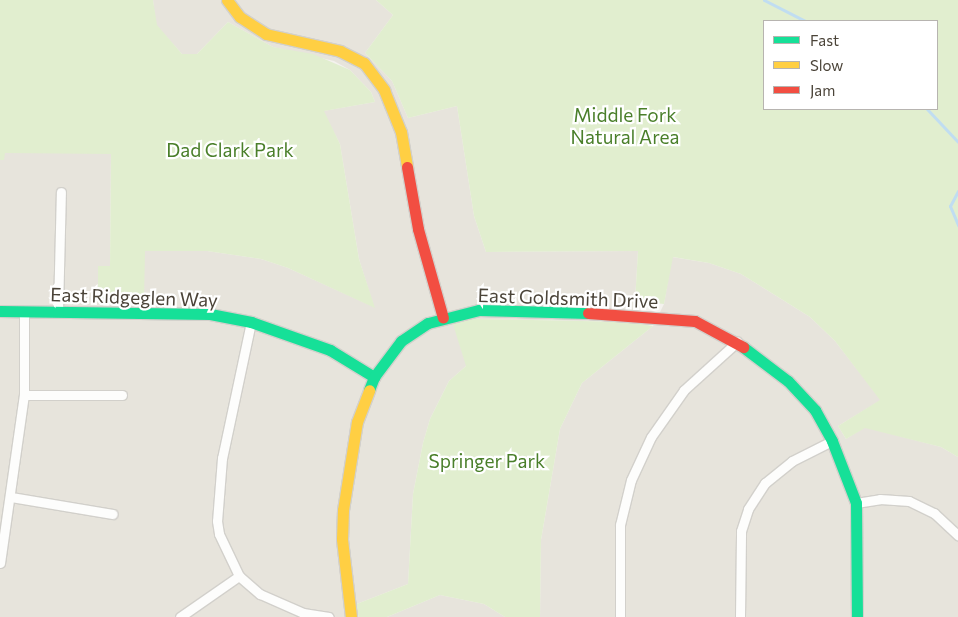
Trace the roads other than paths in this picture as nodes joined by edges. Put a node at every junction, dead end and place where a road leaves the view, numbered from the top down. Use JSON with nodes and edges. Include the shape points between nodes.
{"nodes":[{"id":1,"x":227,"y":0,"type":"edge"},
{"id":2,"x":61,"y":192,"type":"dead end"},
{"id":3,"x":0,"y":311,"type":"edge"},
{"id":4,"x":58,"y":311,"type":"junction"},
{"id":5,"x":24,"y":312,"type":"junction"},
{"id":6,"x":443,"y":318,"type":"junction"},
{"id":7,"x":251,"y":322,"type":"junction"},
{"id":8,"x":737,"y":342,"type":"junction"},
{"id":9,"x":374,"y":377,"type":"junction"},
{"id":10,"x":24,"y":395,"type":"junction"},
{"id":11,"x":122,"y":395,"type":"dead end"},
{"id":12,"x":832,"y":441,"type":"junction"},
{"id":13,"x":11,"y":497,"type":"junction"},
{"id":14,"x":856,"y":502,"type":"junction"},
{"id":15,"x":113,"y":514,"type":"dead end"},
{"id":16,"x":958,"y":535,"type":"edge"},
{"id":17,"x":1,"y":551,"type":"edge"},
{"id":18,"x":0,"y":563,"type":"edge"},
{"id":19,"x":239,"y":576,"type":"junction"},
{"id":20,"x":180,"y":617,"type":"edge"},
{"id":21,"x":329,"y":617,"type":"edge"},
{"id":22,"x":350,"y":617,"type":"edge"},
{"id":23,"x":620,"y":617,"type":"edge"},
{"id":24,"x":740,"y":617,"type":"edge"},
{"id":25,"x":857,"y":617,"type":"edge"}],
"edges":[{"from":1,"to":6,"type":"street","via":[[240,17],[266,34],[340,51],[364,63],[384,90],[401,132],[418,229]]},
{"from":2,"to":4,"type":"street"},
{"from":3,"to":5,"type":"street","name":"East Ridgeglen Way"},
{"from":4,"to":5,"type":"street","name":"East Ridgeglen Way"},
{"from":4,"to":7,"type":"street","name":"East Ridgeglen Way","via":[[210,314]]},
{"from":5,"to":10,"type":"street"},
{"from":6,"to":8,"type":"street","name":"East Goldsmith Drive","via":[[479,310],[644,316],[695,321]]},
{"from":6,"to":9,"type":"street","name":"East Goldsmith Drive","via":[[401,341]]},
{"from":7,"to":9,"type":"street","name":"East Ridgeglen Way","via":[[330,350]]},
{"from":7,"to":19,"type":"street","via":[[219,481],[219,534]]},
{"from":8,"to":12,"type":"street","name":"East Goldsmith Drive","via":[[788,381],[815,410]]},
{"from":8,"to":23,"type":"street","via":[[684,390],[651,437],[631,480],[620,525]]},
{"from":9,"to":22,"type":"street","name":"East Goldsmith Drive","via":[[358,422],[343,510]]},
{"from":10,"to":11,"type":"street"},
{"from":10,"to":13,"type":"street"},
{"from":12,"to":14,"type":"street","name":"East Goldsmith Drive"},
{"from":12,"to":24,"type":"street","via":[[792,461],[765,482],[748,509],[741,531]]},
{"from":13,"to":15,"type":"street"},
{"from":13,"to":17,"type":"street"},
{"from":14,"to":16,"type":"street","via":[[880,498],[909,501],[934,513]]},
{"from":14,"to":25,"type":"street"},
{"from":17,"to":18,"type":"street"},
{"from":19,"to":20,"type":"street"},
{"from":19,"to":21,"type":"street","via":[[280,605]]}]}
